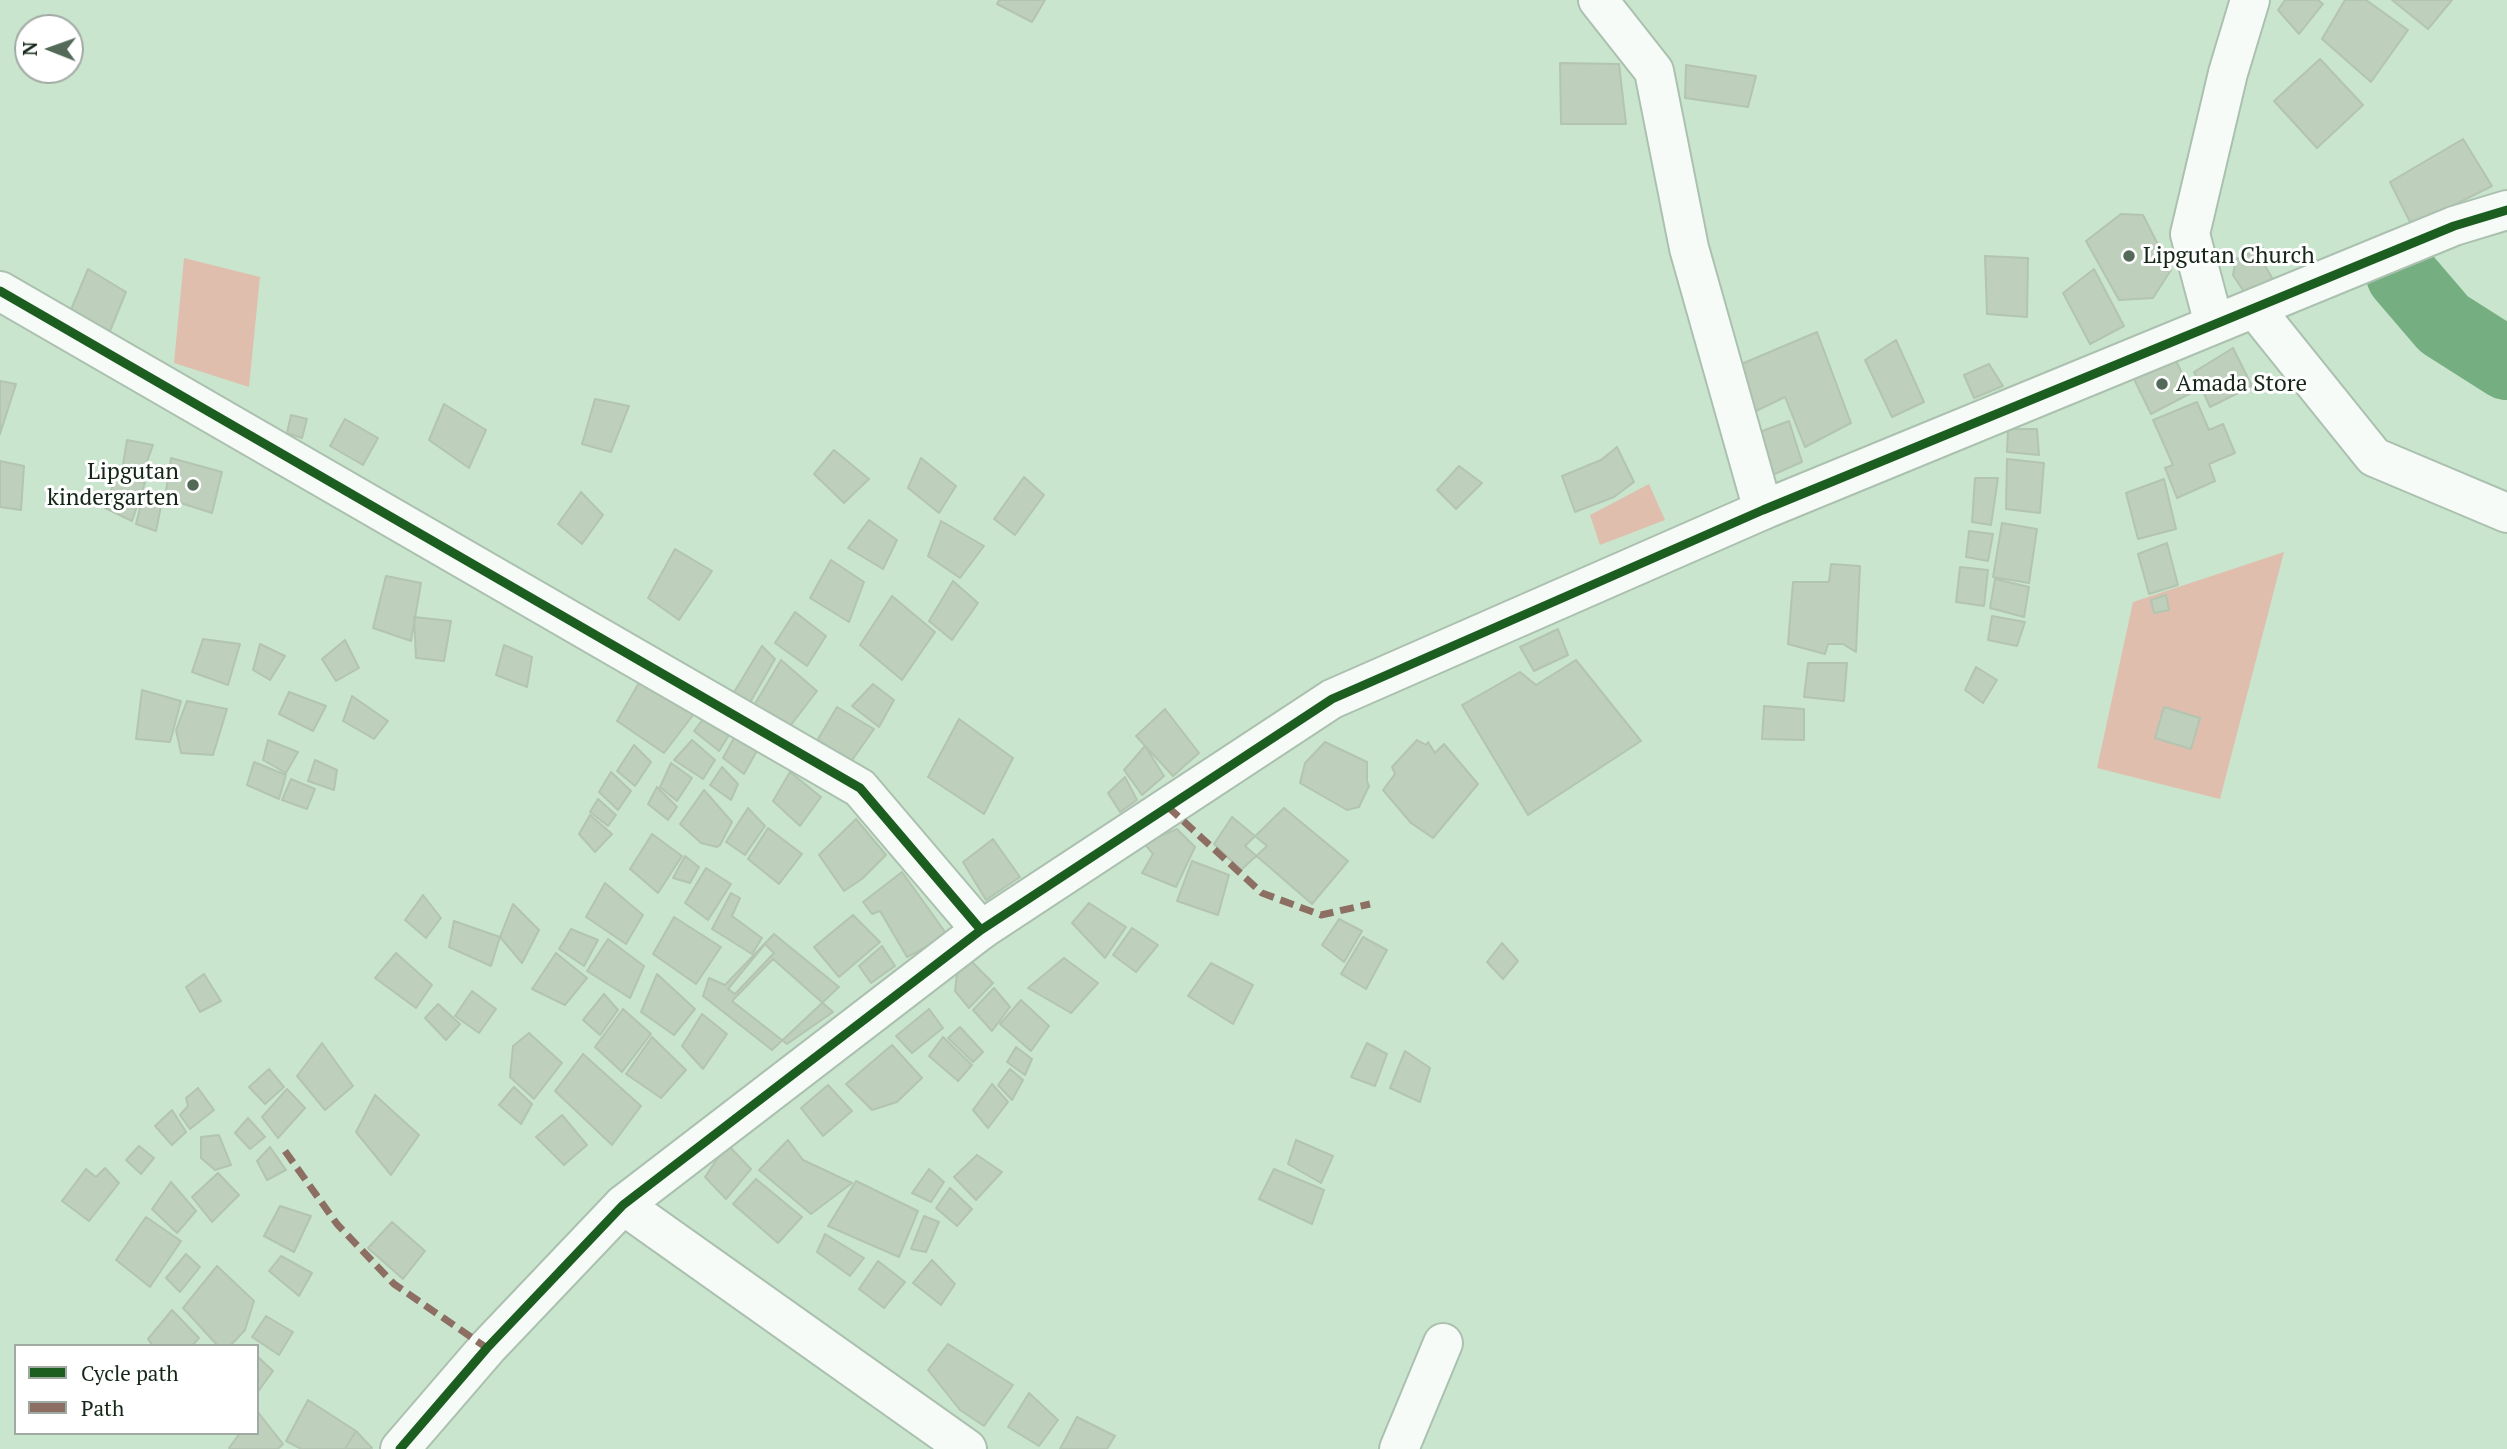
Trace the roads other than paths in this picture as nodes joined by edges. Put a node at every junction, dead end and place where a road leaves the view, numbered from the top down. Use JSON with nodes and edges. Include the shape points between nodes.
{"nodes":[{"id":1,"x":1598,"y":0,"type":"edge"},
{"id":2,"x":2250,"y":0,"type":"edge"},
{"id":3,"x":2507,"y":210,"type":"edge"},
{"id":4,"x":0,"y":291,"type":"edge"},
{"id":5,"x":2255,"y":309,"type":"junction"},
{"id":6,"x":2214,"y":324,"type":"junction"},
{"id":7,"x":1762,"y":510,"type":"junction"},
{"id":8,"x":2507,"y":513,"type":"edge"},
{"id":9,"x":981,"y":930,"type":"junction"},
{"id":10,"x":623,"y":1205,"type":"junction"},
{"id":11,"x":1443,"y":1343,"type":"dead end"},
{"id":12,"x":400,"y":1449,"type":"edge"},
{"id":13,"x":967,"y":1449,"type":"edge"},
{"id":14,"x":1399,"y":1449,"type":"edge"}],
"edges":[{"from":1,"to":7,"type":"street","via":[[1654,71],[1689,248]]},
{"from":2,"to":6,"type":"street","via":[[2190,234]]},
{"from":3,"to":5,"type":"street","via":[[2454,226]]},
{"from":4,"to":9,"type":"street","via":[[860,788]]},
{"from":5,"to":6,"type":"street"},
{"from":5,"to":8,"type":"street","via":[[2374,457]]},
{"from":6,"to":7,"type":"street"},
{"from":7,"to":9,"type":"street","via":[[1332,699]]},
{"from":9,"to":10,"type":"street"},
{"from":10,"to":12,"type":"street"},
{"from":10,"to":13,"type":"street"},
{"from":11,"to":14,"type":"street"}]}
